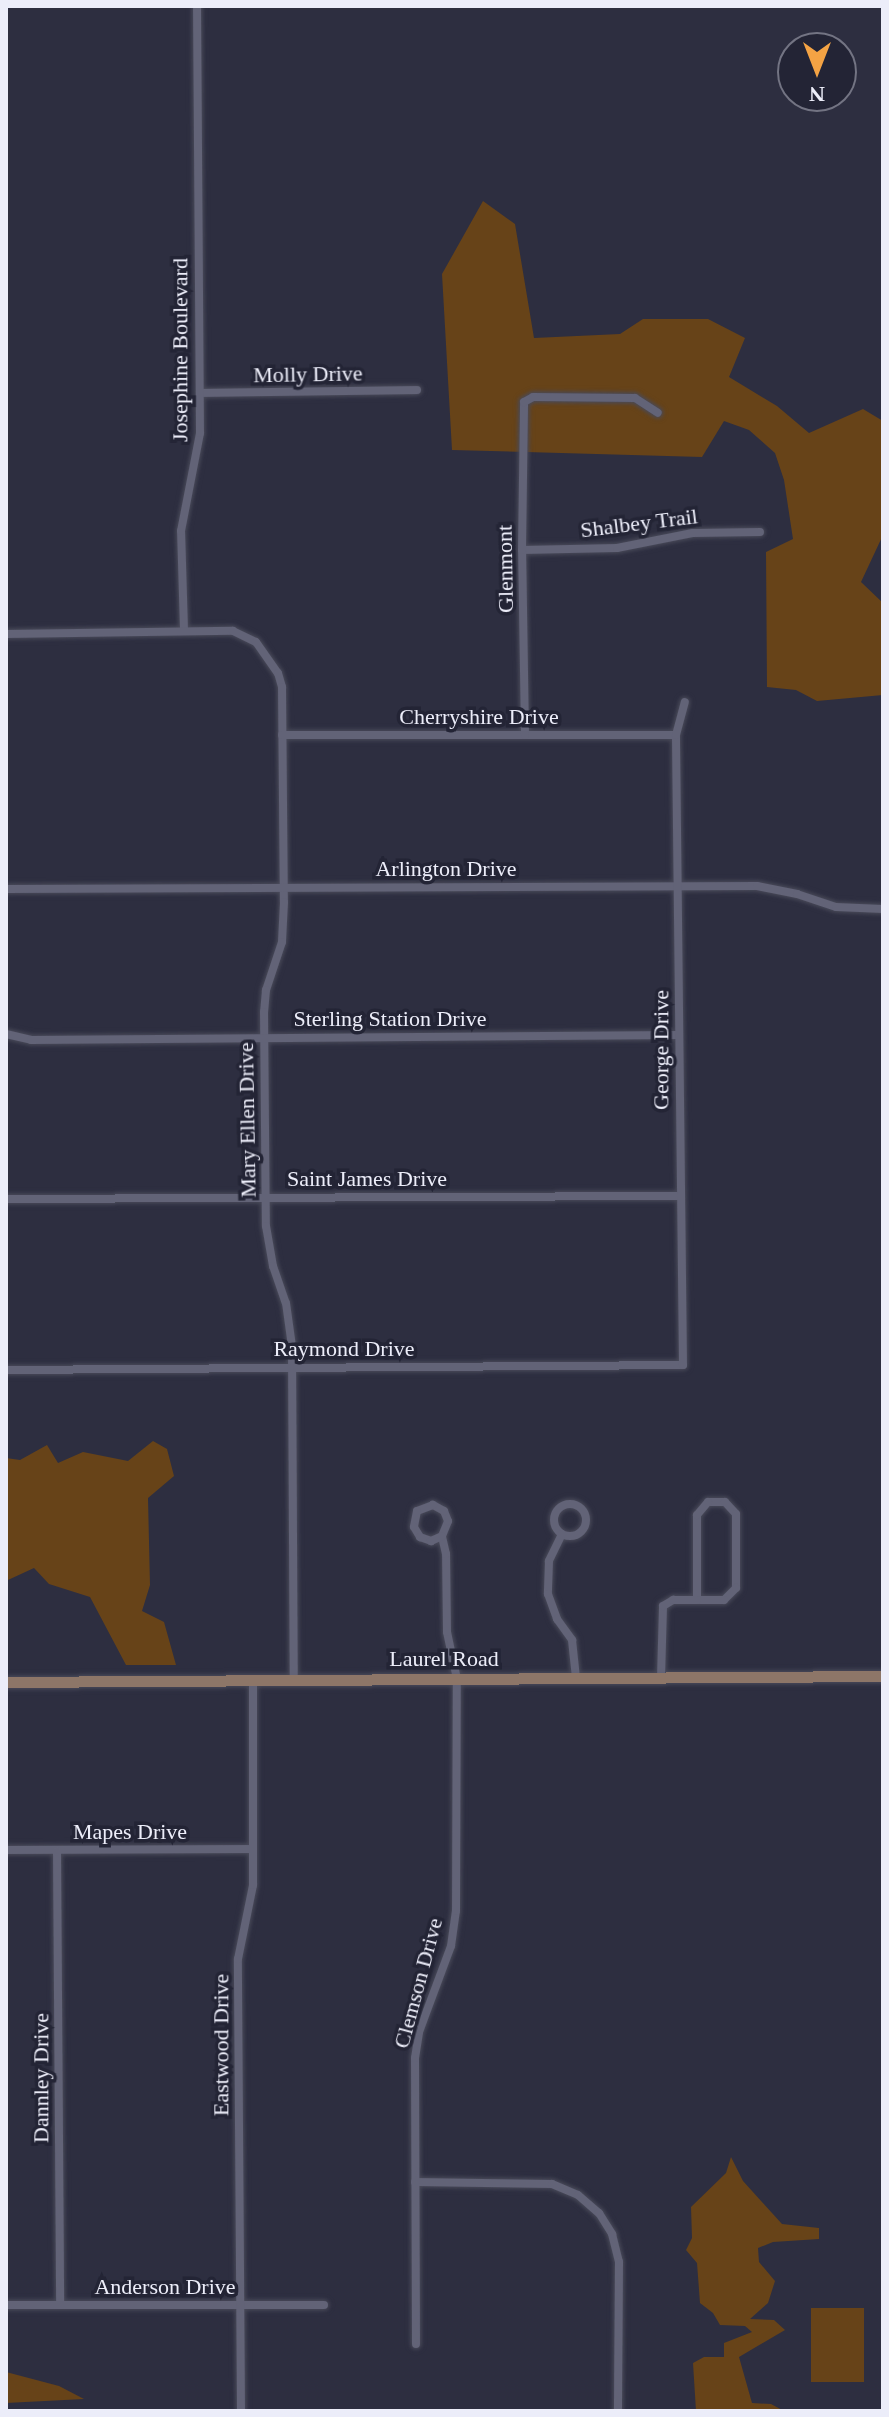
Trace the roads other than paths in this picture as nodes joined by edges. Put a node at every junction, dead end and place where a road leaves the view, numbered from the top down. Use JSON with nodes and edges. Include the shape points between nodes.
{"nodes":[{"id":1,"x":197,"y":6,"type":"edge"},
{"id":2,"x":417,"y":390,"type":"dead end"},
{"id":3,"x":200,"y":393,"type":"junction"},
{"id":4,"x":658,"y":413,"type":"dead end"},
{"id":5,"x":760,"y":532,"type":"dead end"},
{"id":6,"x":522,"y":550,"type":"junction"},
{"id":7,"x":184,"y":630,"type":"junction"},
{"id":8,"x":6,"y":634,"type":"edge"},
{"id":9,"x":685,"y":702,"type":"dead end"},
{"id":10,"x":282,"y":735,"type":"junction"},
{"id":11,"x":525,"y":735,"type":"junction"},
{"id":12,"x":676,"y":735,"type":"junction"},
{"id":13,"x":678,"y":886,"type":"junction"},
{"id":14,"x":284,"y":888,"type":"junction"},
{"id":15,"x":6,"y":889,"type":"edge"},
{"id":16,"x":883,"y":909,"type":"edge"},
{"id":17,"x":6,"y":1034,"type":"edge"},
{"id":18,"x":679,"y":1035,"type":"junction"},
{"id":19,"x":264,"y":1038,"type":"junction"},
{"id":20,"x":680,"y":1196,"type":"junction"},
{"id":21,"x":266,"y":1197,"type":"junction"},
{"id":22,"x":6,"y":1199,"type":"edge"},
{"id":23,"x":683,"y":1365,"type":"joint"},
{"id":24,"x":291,"y":1368,"type":"junction"},
{"id":25,"x":6,"y":1370,"type":"edge"},
{"id":26,"x":562,"y":1534,"type":"junction"},
{"id":27,"x":442,"y":1536,"type":"junction"},
{"id":28,"x":697,"y":1600,"type":"junction"},
{"id":29,"x":883,"y":1676,"type":"edge"},
{"id":30,"x":576,"y":1678,"type":"junction"},
{"id":31,"x":661,"y":1678,"type":"junction"},
{"id":32,"x":457,"y":1679,"type":"junction"},
{"id":33,"x":253,"y":1680,"type":"junction"},
{"id":34,"x":294,"y":1680,"type":"junction"},
{"id":35,"x":6,"y":1682,"type":"edge"},
{"id":36,"x":253,"y":1849,"type":"junction"},
{"id":37,"x":6,"y":1850,"type":"edge"},
{"id":38,"x":57,"y":1851,"type":"junction"},
{"id":39,"x":415,"y":2182,"type":"junction"},
{"id":40,"x":6,"y":2305,"type":"edge"},
{"id":41,"x":60,"y":2305,"type":"junction"},
{"id":42,"x":240,"y":2305,"type":"junction"},
{"id":43,"x":324,"y":2305,"type":"dead end"},
{"id":44,"x":416,"y":2344,"type":"dead end"},
{"id":45,"x":241,"y":2411,"type":"edge"},
{"id":46,"x":618,"y":2411,"type":"edge"}],
"edges":[{"from":1,"to":3,"type":"street","name":"Josephine Boulevard"},
{"from":2,"to":3,"type":"street","name":"Molly Drive"},
{"from":3,"to":7,"type":"street","name":"Josephine Boulevard","via":[[199,449],[181,531]]},
{"from":4,"to":6,"type":"street","name":"Glenmont","via":[[635,398],[533,397],[524,402]]},
{"from":5,"to":6,"type":"street","name":"Shalbey Trail","via":[[693,533],[617,548]]},
{"from":6,"to":11,"type":"street","name":"Glenmont"},
{"from":7,"to":8,"type":"street"},
{"from":7,"to":10,"type":"street","name":"Mary Ellen Drive","via":[[233,631],[266,652],[282,687]]},
{"from":9,"to":12,"type":"street","name":"George Drive"},
{"from":10,"to":11,"type":"street","name":"Cherryshire Drive"},
{"from":10,"to":14,"type":"street","name":"Mary Ellen Drive"},
{"from":11,"to":12,"type":"street","name":"Cherryshire Drive"},
{"from":12,"to":13,"type":"street","name":"George Drive"},
{"from":13,"to":14,"type":"street","name":"Arlington Drive"},
{"from":13,"to":16,"type":"street","name":"Arlington Drive","via":[[757,886],[836,907]]},
{"from":13,"to":18,"type":"street","name":"George Drive"},
{"from":14,"to":15,"type":"street","name":"Arlington Drive"},
{"from":14,"to":19,"type":"street","name":"Mary Ellen Drive","via":[[282,942],[266,990]]},
{"from":17,"to":19,"type":"street","name":"Sterling Station Drive","via":[[31,1040]]},
{"from":18,"to":19,"type":"street","name":"Sterling Station Drive"},
{"from":18,"to":20,"type":"street","name":"George Drive"},
{"from":19,"to":21,"type":"street","name":"Mary Ellen Drive"},
{"from":20,"to":21,"type":"street","name":"Saint James Drive"},
{"from":20,"to":23,"type":"street","name":"George Drive"},
{"from":21,"to":22,"type":"street","name":"Saint James Drive"},
{"from":21,"to":24,"type":"street","name":"Mary Ellen Drive","via":[[268,1246],[290,1324]]},
{"from":23,"to":24,"type":"street","name":"Raymond Drive"},
{"from":24,"to":25,"type":"street","name":"Raymond Drive"},
{"from":24,"to":34,"type":"street","name":"Mary Ellen Drive"},
{"from":26,"to":26,"type":"street","via":[[578,1534],[585,1527],[584,1511],[576,1504],[555,1513]]},
{"from":26,"to":30,"type":"street","via":[[549,1561],[548,1594],[572,1640]]},
{"from":27,"to":27,"type":"street","via":[[448,1521],[444,1511],[433,1505],[417,1511],[416,1533],[431,1541]]},
{"from":27,"to":32,"type":"street","name":"Clemson Drive","via":[[447,1632]]},
{"from":28,"to":28,"type":"street","via":[[724,1600],[736,1588],[736,1514],[725,1502],[703,1505],[697,1515]]},
{"from":28,"to":31,"type":"street","via":[[673,1600],[663,1606]]},
{"from":29,"to":31,"type":"street","name":"Laurel Road"},
{"from":30,"to":31,"type":"street","name":"Laurel Road"},
{"from":30,"to":32,"type":"street","name":"Laurel Road"},
{"from":32,"to":34,"type":"street","name":"Laurel Road"},
{"from":32,"to":39,"type":"street","name":"Clemson Drive","via":[[456,1911],[451,1946],[419,2032],[415,2058]]},
{"from":33,"to":34,"type":"street","name":"Laurel Road"},
{"from":33,"to":35,"type":"street","name":"Laurel Road"},
{"from":33,"to":36,"type":"street","name":"Eastwood Drive"},
{"from":36,"to":38,"type":"street","name":"Mapes Drive"},
{"from":36,"to":42,"type":"street","name":"Eastwood Drive","via":[[252,1895],[238,1959]]},
{"from":37,"to":38,"type":"street","name":"Mapes Drive"},
{"from":38,"to":41,"type":"street","name":"Dannley Drive"},
{"from":39,"to":44,"type":"street","name":"Clemson Drive"},
{"from":39,"to":46,"type":"street","via":[[552,2184],[578,2195],[599,2213],[612,2234],[619,2262]]},
{"from":40,"to":41,"type":"street","name":"Anderson Drive"},
{"from":41,"to":42,"type":"street","name":"Anderson Drive"},
{"from":42,"to":43,"type":"street","name":"Anderson Drive"},
{"from":42,"to":45,"type":"street","name":"Eastwood Drive"}]}
